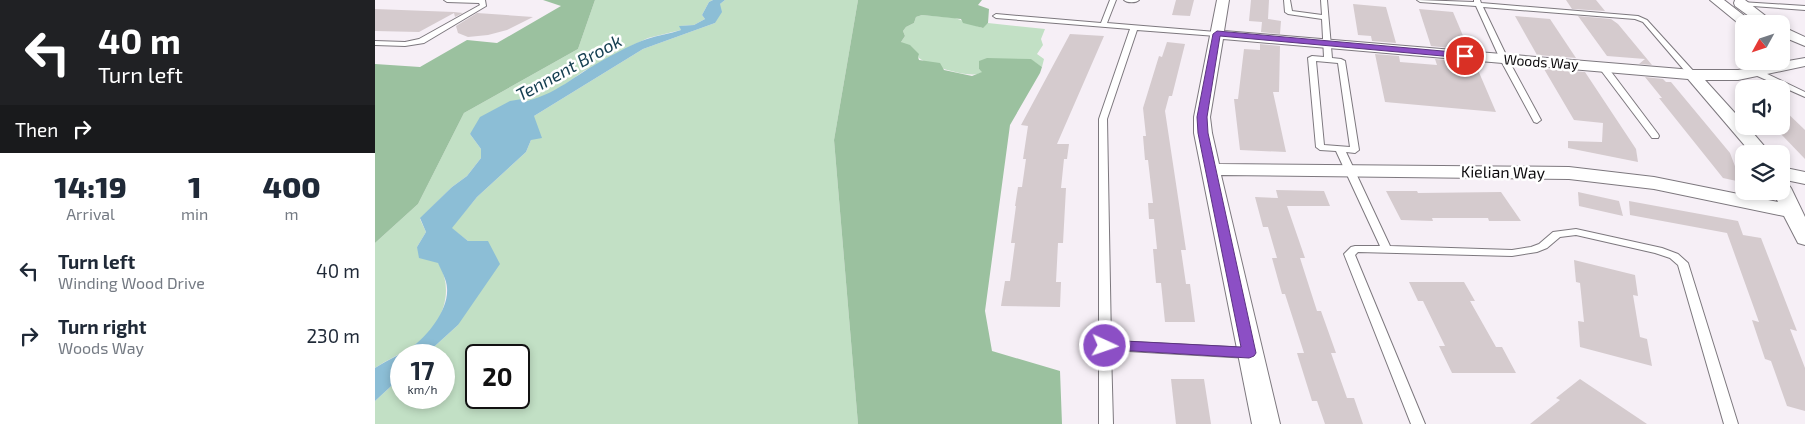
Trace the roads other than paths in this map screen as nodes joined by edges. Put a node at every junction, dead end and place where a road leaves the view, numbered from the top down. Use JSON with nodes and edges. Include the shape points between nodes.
{"nodes":[{"id":1,"x":447,"y":0,"type":"edge"},
{"id":2,"x":1113,"y":0,"type":"edge"},
{"id":3,"x":1127,"y":0,"type":"edge"},
{"id":4,"x":1136,"y":0,"type":"edge"},
{"id":5,"x":1223,"y":0,"type":"edge"},
{"id":6,"x":1287,"y":0,"type":"edge"},
{"id":7,"x":1324,"y":0,"type":"edge"},
{"id":8,"x":1420,"y":0,"type":"edge"},
{"id":9,"x":1716,"y":0,"type":"edge"},
{"id":10,"x":1478,"y":2,"type":"edge"},
{"id":11,"x":1739,"y":2,"type":"edge"},
{"id":12,"x":1805,"y":8,"type":"edge"},
{"id":13,"x":1736,"y":15,"type":"edge"},
{"id":14,"x":1757,"y":15,"type":"edge"},
{"id":15,"x":997,"y":16,"type":"dead end"},
{"id":16,"x":1325,"y":17,"type":"junction"},
{"id":17,"x":1103,"y":25,"type":"junction"},
{"id":18,"x":1134,"y":28,"type":"junction"},
{"id":19,"x":1217,"y":34,"type":"junction"},
{"id":20,"x":1790,"y":34,"type":"edge"},
{"id":21,"x":1805,"y":42,"type":"edge"},
{"id":22,"x":375,"y":43,"type":"edge"},
{"id":23,"x":1327,"y":44,"type":"junction"},
{"id":24,"x":1790,"y":45,"type":"edge"},
{"id":25,"x":1805,"y":51,"type":"edge"},
{"id":26,"x":1504,"y":59,"type":"junction"},
{"id":27,"x":1329,"y":60,"type":"junction"},
{"id":28,"x":1805,"y":62,"type":"edge"},
{"id":29,"x":1603,"y":67,"type":"junction"},
{"id":30,"x":1758,"y":73,"type":"junction"},
{"id":31,"x":1693,"y":75,"type":"junction"},
{"id":32,"x":1805,"y":95,"type":"edge"},
{"id":33,"x":1537,"y":120,"type":"dead end"},
{"id":34,"x":1655,"y":136,"type":"dead end"},
{"id":35,"x":1754,"y":145,"type":"edge"},
{"id":36,"x":1340,"y":149,"type":"junction"},
{"id":37,"x":1211,"y":169,"type":"junction"},
{"id":38,"x":1351,"y":172,"type":"junction"},
{"id":39,"x":1790,"y":175,"type":"edge"},
{"id":40,"x":1805,"y":178,"type":"edge"},
{"id":41,"x":1786,"y":200,"type":"edge"},
{"id":42,"x":1791,"y":211,"type":"junction"},
{"id":43,"x":1805,"y":238,"type":"edge"},
{"id":44,"x":1387,"y":251,"type":"junction"},
{"id":45,"x":1105,"y":346,"type":"junction"},
{"id":46,"x":1249,"y":353,"type":"junction"},
{"id":47,"x":1733,"y":423,"type":"edge"},
{"id":48,"x":1106,"y":424,"type":"edge"},
{"id":49,"x":1266,"y":424,"type":"edge"},
{"id":50,"x":1418,"y":424,"type":"edge"}],
"edges":[{"from":1,"to":22,"type":"lane","via":[[481,1],[483,6],[421,41]]},
{"from":2,"to":17,"type":"lane"},
{"from":3,"to":4,"type":"lane"},
{"from":5,"to":19,"type":"street"},
{"from":6,"to":16,"type":"lane","via":[[1290,13]]},
{"from":7,"to":16,"type":"lane"},
{"from":8,"to":10,"type":"lane"},
{"from":9,"to":13,"type":"street"},
{"from":10,"to":26,"type":"lane"},
{"from":10,"to":31,"type":"lane","via":[[1636,17],[1645,21]]},
{"from":11,"to":12,"type":"lane"},
{"from":11,"to":14,"type":"street"},
{"from":15,"to":17,"type":"lane"},
{"from":16,"to":23,"type":"lane"},
{"from":17,"to":18,"type":"lane"},
{"from":18,"to":19,"type":"lane"},
{"from":18,"to":45,"type":"lane","via":[[1103,119]]},
{"from":19,"to":23,"type":"street","name":"Woods Way"},
{"from":19,"to":37,"type":"street","via":[[1202,117]]},
{"from":20,"to":21,"type":"street"},
{"from":23,"to":26,"type":"street","name":"Woods Way"},
{"from":23,"to":27,"type":"lane"},
{"from":24,"to":25,"type":"street"},
{"from":26,"to":29,"type":"street","name":"Woods Way"},
{"from":26,"to":33,"type":"lane"},
{"from":27,"to":36,"type":"lane","via":[[1341,61],[1355,150]]},
{"from":27,"to":36,"type":"lane","via":[[1312,58],[1320,147]]},
{"from":28,"to":30,"type":"street","name":"Woods Way"},
{"from":29,"to":31,"type":"street","name":"Woods Way"},
{"from":29,"to":34,"type":"lane"},
{"from":30,"to":31,"type":"street","name":"Woods Way"},
{"from":30,"to":32,"type":"lane"},
{"from":31,"to":35,"type":"street"},
{"from":36,"to":38,"type":"lane"},
{"from":37,"to":38,"type":"street","name":"Kielian Way"},
{"from":37,"to":46,"type":"street"},
{"from":38,"to":42,"type":"street","name":"Kielian Way","via":[[1487,171],[1595,175],[1654,183]]},
{"from":38,"to":44,"type":"lane"},
{"from":39,"to":40,"type":"street"},
{"from":41,"to":42,"type":"street"},
{"from":42,"to":43,"type":"street"},
{"from":44,"to":47,"type":"lane","via":[[1512,253],[1543,246],[1557,234],[1576,232],[1674,256],[1683,263]]},
{"from":44,"to":50,"type":"lane","via":[[1355,249],[1349,254]]},
{"from":45,"to":46,"type":"lane"},
{"from":45,"to":48,"type":"lane"},
{"from":46,"to":49,"type":"street"}]}
